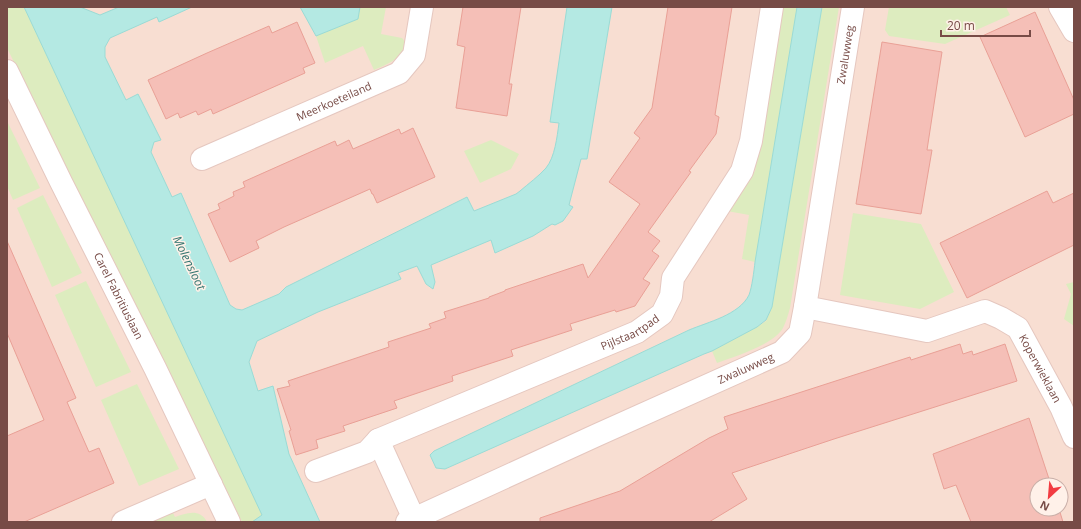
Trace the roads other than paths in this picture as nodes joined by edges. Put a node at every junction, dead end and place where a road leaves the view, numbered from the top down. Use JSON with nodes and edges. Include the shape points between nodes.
{"nodes":[{"id":1,"x":422,"y":7,"type":"edge"},
{"id":2,"x":772,"y":7,"type":"edge"},
{"id":3,"x":853,"y":7,"type":"edge"},
{"id":4,"x":1060,"y":7,"type":"edge"},
{"id":5,"x":1074,"y":31,"type":"edge"},
{"id":6,"x":7,"y":71,"type":"edge"},
{"id":7,"x":202,"y":159,"type":"dead end"},
{"id":8,"x":805,"y":307,"type":"junction"},
{"id":9,"x":1074,"y":437,"type":"edge"},
{"id":10,"x":378,"y":440,"type":"junction"},
{"id":11,"x":316,"y":471,"type":"dead end"},
{"id":12,"x":211,"y":484,"type":"junction"},
{"id":13,"x":410,"y":520,"type":"edge"},
{"id":14,"x":123,"y":522,"type":"edge"},
{"id":15,"x":230,"y":522,"type":"edge"}],
"edges":[{"from":1,"to":7,"type":"street","name":"Meerkoeteiland","via":[[414,55],[399,73]]},
{"from":2,"to":10,"type":"street","name":"Pijlstaartpad","via":[[751,141],[742,171],[673,278],[671,296],[662,314],[637,332]]},
{"from":3,"to":8,"type":"street","name":"Zwaluwweg"},
{"from":4,"to":5,"type":"street"},
{"from":6,"to":12,"type":"street","name":"Carel Fabritiuslaan"},
{"from":8,"to":9,"type":"street","name":"Koperwieklaan","via":[[927,331],[985,311],[1001,318],[1018,328],[1061,407]]},
{"from":8,"to":13,"type":"street","name":"Zwaluwweg","via":[[800,333],[782,352]]},
{"from":10,"to":11,"type":"street","name":"Pijlstaartpad","via":[[366,452]]},
{"from":10,"to":13,"type":"street"},
{"from":12,"to":14,"type":"street"},
{"from":12,"to":15,"type":"street","name":"Carel Fabritiuslaan"}]}
